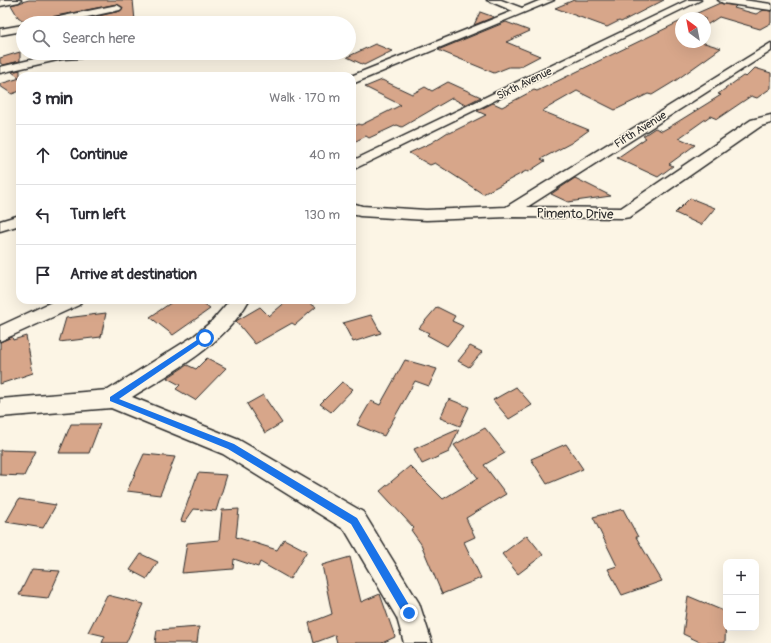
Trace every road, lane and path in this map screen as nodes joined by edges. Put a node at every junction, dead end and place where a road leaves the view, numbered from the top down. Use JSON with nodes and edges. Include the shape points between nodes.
{"nodes":[{"id":1,"x":16,"y":0,"type":"edge"},
{"id":2,"x":96,"y":0,"type":"edge"},
{"id":3,"x":492,"y":0,"type":"edge"},
{"id":4,"x":549,"y":0,"type":"edge"},
{"id":5,"x":696,"y":0,"type":"edge"},
{"id":6,"x":723,"y":0,"type":"edge"},
{"id":7,"x":0,"y":3,"type":"edge"},
{"id":8,"x":771,"y":7,"type":"edge"},
{"id":9,"x":117,"y":8,"type":"dead end"},
{"id":10,"x":105,"y":10,"type":"junction"},
{"id":11,"x":522,"y":11,"type":"junction"},
{"id":12,"x":77,"y":16,"type":"edge"},
{"id":13,"x":16,"y":29,"type":"edge"},
{"id":14,"x":1,"y":31,"type":"edge"},
{"id":15,"x":771,"y":46,"type":"edge"},
{"id":16,"x":44,"y":60,"type":"edge"},
{"id":17,"x":0,"y":70,"type":"edge"},
{"id":18,"x":356,"y":78,"type":"edge"},
{"id":19,"x":771,"y":119,"type":"edge"},
{"id":20,"x":356,"y":164,"type":"edge"},
{"id":21,"x":356,"y":208,"type":"edge"},
{"id":22,"x":509,"y":212,"type":"junction"},
{"id":23,"x":16,"y":221,"type":"edge"},
{"id":24,"x":0,"y":226,"type":"edge"},
{"id":25,"x":64,"y":304,"type":"edge"},
{"id":26,"x":238,"y":304,"type":"edge"},
{"id":27,"x":0,"y":334,"type":"edge"},
{"id":28,"x":112,"y":399,"type":"junction"},
{"id":29,"x":0,"y":408,"type":"edge"},
{"id":30,"x":418,"y":643,"type":"edge"}],
"edges":[{"from":1,"to":7,"type":"street"},
{"from":2,"to":10,"type":"street"},
{"from":3,"to":11,"type":"street"},
{"from":4,"to":11,"type":"street"},
{"from":5,"to":20,"type":"street","name":"Sixth Avenue"},
{"from":6,"to":8,"type":"street"},
{"from":9,"to":10,"type":"street"},
{"from":10,"to":12,"type":"street"},
{"from":11,"to":18,"type":"street"},
{"from":13,"to":14,"type":"street"},
{"from":15,"to":22,"type":"street","name":"Fifth Avenue"},
{"from":16,"to":17,"type":"street"},
{"from":19,"to":22,"type":"street","name":"Pimento Drive","via":[[756,123],[624,213]]},
{"from":21,"to":22,"type":"street","name":"Pimento Drive","via":[[426,215]]},
{"from":23,"to":24,"type":"street"},
{"from":25,"to":27,"type":"street"},
{"from":26,"to":28,"type":"street","via":[[234,312],[205,338]]},
{"from":28,"to":29,"type":"street"},
{"from":28,"to":30,"type":"street","via":[[231,447],[354,521],[409,613]]}]}
